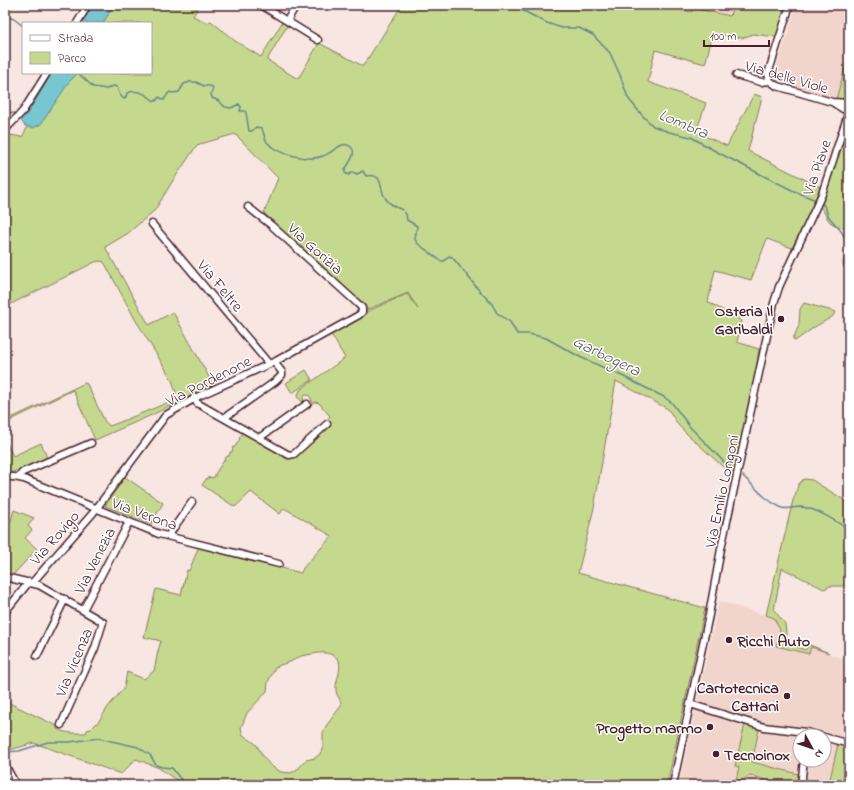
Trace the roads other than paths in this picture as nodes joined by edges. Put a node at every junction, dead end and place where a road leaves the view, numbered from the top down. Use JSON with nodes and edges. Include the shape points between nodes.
{"nodes":[{"id":1,"x":88,"y":5,"type":"edge"},
{"id":2,"x":261,"y":5,"type":"edge"},
{"id":3,"x":296,"y":5,"type":"edge"},
{"id":4,"x":790,"y":5,"type":"edge"},
{"id":5,"x":287,"y":21,"type":"junction"},
{"id":6,"x":78,"y":22,"type":"edge"},
{"id":7,"x":318,"y":40,"type":"dead end"},
{"id":8,"x":46,"y":74,"type":"edge"},
{"id":9,"x":736,"y":75,"type":"dead end"},
{"id":10,"x":770,"y":81,"type":"junction"},
{"id":11,"x":832,"y":102,"type":"junction"},
{"id":12,"x":849,"y":103,"type":"edge"},
{"id":13,"x":849,"y":110,"type":"edge"},
{"id":14,"x":6,"y":128,"type":"edge"},
{"id":15,"x":248,"y":208,"type":"dead end"},
{"id":16,"x":816,"y":209,"type":"joint"},
{"id":17,"x":152,"y":224,"type":"dead end"},
{"id":18,"x":362,"y":310,"type":"joint"},
{"id":19,"x":272,"y":363,"type":"junction"},
{"id":20,"x":194,"y":398,"type":"junction"},
{"id":21,"x":307,"y":404,"type":"dead end"},
{"id":22,"x":224,"y":418,"type":"junction"},
{"id":23,"x":327,"y":424,"type":"dead end"},
{"id":24,"x":259,"y":438,"type":"junction"},
{"id":25,"x":90,"y":442,"type":"dead end"},
{"id":26,"x":5,"y":477,"type":"edge"},
{"id":27,"x":18,"y":477,"type":"junction"},
{"id":28,"x":192,"y":502,"type":"dead end"},
{"id":29,"x":96,"y":508,"type":"junction"},
{"id":30,"x":129,"y":522,"type":"junction"},
{"id":31,"x":168,"y":536,"type":"junction"},
{"id":32,"x":279,"y":564,"type":"dead end"},
{"id":33,"x":5,"y":576,"type":"edge"},
{"id":34,"x":30,"y":583,"type":"junction"},
{"id":35,"x":64,"y":599,"type":"junction"},
{"id":36,"x":83,"y":610,"type":"junction"},
{"id":37,"x":5,"y":612,"type":"edge"},
{"id":38,"x":37,"y":656,"type":"dead end"},
{"id":39,"x":690,"y":704,"type":"junction"},
{"id":40,"x":61,"y":725,"type":"dead end"},
{"id":41,"x":792,"y":732,"type":"edge"},
{"id":42,"x":832,"y":739,"type":"edge"},
{"id":43,"x":849,"y":744,"type":"edge"},
{"id":44,"x":5,"y":765,"type":"edge"},
{"id":45,"x":803,"y":768,"type":"edge"},
{"id":46,"x":16,"y":785,"type":"edge"},
{"id":47,"x":673,"y":785,"type":"edge"},
{"id":48,"x":801,"y":785,"type":"edge"}],
"edges":[{"from":1,"to":6,"type":"street"},
{"from":2,"to":5,"type":"street"},
{"from":3,"to":5,"type":"street"},
{"from":4,"to":10,"type":"street","via":[[768,74]]},
{"from":5,"to":7,"type":"street"},
{"from":8,"to":14,"type":"street","via":[[23,111]]},
{"from":9,"to":10,"type":"street","name":"Via delle Viole","via":[[761,82]]},
{"from":10,"to":11,"type":"street","name":"Via delle Viole","via":[[777,86]]},
{"from":11,"to":12,"type":"street","name":"Via delle Viole"},
{"from":11,"to":13,"type":"street","name":"Via delle Viole"},
{"from":13,"to":16,"type":"street","name":"Via Piave"},
{"from":15,"to":18,"type":"street","name":"Via Gorizia","via":[[271,225]]},
{"from":16,"to":39,"type":"street","name":"Via Emilio Longoni","via":[[774,303]]},
{"from":17,"to":19,"type":"street","name":"Via Feltre"},
{"from":18,"to":19,"type":"street","name":"Via Pordenone","via":[[358,316]]},
{"from":19,"to":20,"type":"street","name":"Via Pordenone"},
{"from":19,"to":22,"type":"street","via":[[282,372],[281,376]]},
{"from":20,"to":22,"type":"street"},
{"from":20,"to":29,"type":"street","name":"Via Pordenone","via":[[162,420]]},
{"from":21,"to":24,"type":"street"},
{"from":22,"to":24,"type":"street"},
{"from":23,"to":24,"type":"street","via":[[291,455]]},
{"from":25,"to":27,"type":"street","via":[[22,472]]},
{"from":26,"to":27,"type":"street","name":"Via Verona"},
{"from":27,"to":29,"type":"street","name":"Via Verona"},
{"from":28,"to":31,"type":"street"},
{"from":29,"to":30,"type":"street","name":"Via Verona"},
{"from":29,"to":34,"type":"street","name":"Via Rovigo"},
{"from":30,"to":31,"type":"street","name":"Via Verona"},
{"from":30,"to":36,"type":"street","name":"Via Venezia"},
{"from":31,"to":32,"type":"street","name":"Via Verona"},
{"from":33,"to":34,"type":"street","name":"Via Vicenza"},
{"from":34,"to":35,"type":"street","name":"Via Vicenza","via":[[39,585]]},
{"from":34,"to":37,"type":"street","name":"Via Rovigo"},
{"from":35,"to":36,"type":"street","name":"Via Vicenza"},
{"from":35,"to":38,"type":"street"},
{"from":36,"to":40,"type":"street","name":"Via Vicenza","via":[[101,620],[103,624]]},
{"from":39,"to":41,"type":"street","via":[[764,727]]},
{"from":39,"to":47,"type":"street","name":"Via Emilio Longoni"},
{"from":42,"to":43,"type":"street"},
{"from":44,"to":46,"type":"street"},
{"from":45,"to":48,"type":"street"}]}
